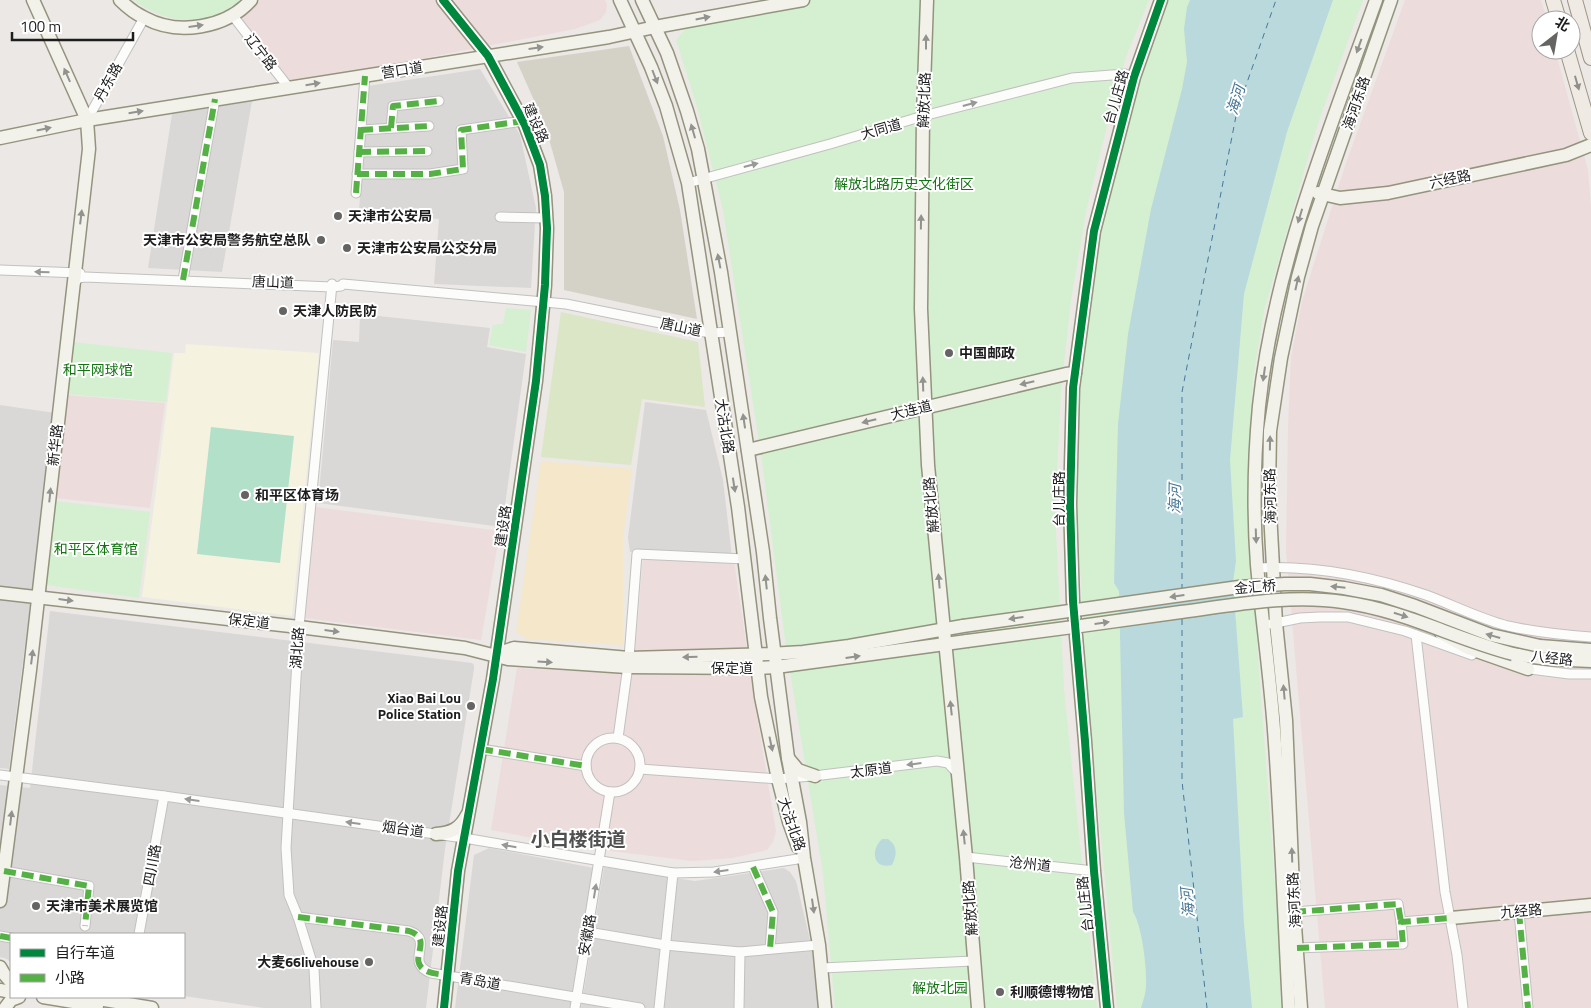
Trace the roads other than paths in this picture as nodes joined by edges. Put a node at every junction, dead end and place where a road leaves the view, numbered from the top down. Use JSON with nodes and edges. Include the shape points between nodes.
{"nodes":[{"id":1,"x":33,"y":0,"type":"edge"},
{"id":2,"x":120,"y":0,"type":"edge"},
{"id":3,"x":251,"y":0,"type":"edge"},
{"id":4,"x":443,"y":0,"type":"edge"},
{"id":5,"x":620,"y":0,"type":"edge"},
{"id":6,"x":642,"y":0,"type":"edge"},
{"id":7,"x":803,"y":0,"type":"edge"},
{"id":8,"x":927,"y":0,"type":"edge"},
{"id":9,"x":1161,"y":0,"type":"edge"},
{"id":10,"x":1376,"y":0,"type":"edge"},
{"id":11,"x":1391,"y":0,"type":"edge"},
{"id":12,"x":1575,"y":0,"type":"edge"},
{"id":13,"x":788,"y":1,"type":"edge"},
{"id":14,"x":233,"y":16,"type":"junction"},
{"id":15,"x":144,"y":18,"type":"junction"},
{"id":16,"x":655,"y":27,"type":"junction"},
{"id":17,"x":636,"y":32,"type":"junction"},
{"id":18,"x":488,"y":56,"type":"junction"},
{"id":19,"x":1591,"y":58,"type":"edge"},
{"id":20,"x":1571,"y":60,"type":"edge"},
{"id":21,"x":365,"y":76,"type":"junction"},
{"id":22,"x":1134,"y":77,"type":"junction"},
{"id":23,"x":289,"y":88,"type":"junction"},
{"id":24,"x":214,"y":99,"type":"junction"},
{"id":25,"x":439,"y":101,"type":"dead end"},
{"id":26,"x":923,"y":116,"type":"junction"},
{"id":27,"x":1589,"y":118,"type":"edge"},
{"id":28,"x":87,"y":120,"type":"junction"},
{"id":29,"x":523,"y":121,"type":"junction"},
{"id":30,"x":429,"y":126,"type":"dead end"},
{"id":31,"x":391,"y":128,"type":"junction"},
{"id":32,"x":361,"y":130,"type":"junction"},
{"id":33,"x":1591,"y":133,"type":"edge"},
{"id":34,"x":0,"y":138,"type":"edge"},
{"id":35,"x":1591,"y":145,"type":"edge"},
{"id":36,"x":427,"y":151,"type":"dead end"},
{"id":37,"x":359,"y":152,"type":"junction"},
{"id":38,"x":357,"y":174,"type":"junction"},
{"id":39,"x":704,"y":178,"type":"junction"},
{"id":40,"x":688,"y":183,"type":"junction"},
{"id":41,"x":1308,"y":190,"type":"junction"},
{"id":42,"x":356,"y":193,"type":"dead end"},
{"id":43,"x":1323,"y":195,"type":"junction"},
{"id":44,"x":500,"y":217,"type":"dead end"},
{"id":45,"x":546,"y":218,"type":"junction"},
{"id":46,"x":0,"y":270,"type":"edge"},
{"id":47,"x":74,"y":273,"type":"junction"},
{"id":48,"x":183,"y":279,"type":"junction"},
{"id":49,"x":332,"y":286,"type":"junction"},
{"id":50,"x":72,"y":288,"type":"junction"},
{"id":51,"x":543,"y":301,"type":"junction"},
{"id":52,"x":730,"y":332,"type":"junction"},
{"id":53,"x":710,"y":333,"type":"junction"},
{"id":54,"x":1075,"y":373,"type":"junction"},
{"id":55,"x":924,"y":407,"type":"junction"},
{"id":56,"x":748,"y":450,"type":"junction"},
{"id":57,"x":745,"y":559,"type":"junction"},
{"id":58,"x":1273,"y":567,"type":"junction"},
{"id":59,"x":1258,"y":568,"type":"junction"},
{"id":60,"x":0,"y":592,"type":"edge"},
{"id":61,"x":39,"y":597,"type":"junction"},
{"id":62,"x":1270,"y":624,"type":"junction"},
{"id":63,"x":298,"y":627,"type":"junction"},
{"id":64,"x":753,"y":627,"type":"junction"},
{"id":65,"x":772,"y":630,"type":"junction"},
{"id":66,"x":943,"y":630,"type":"junction"},
{"id":67,"x":1416,"y":635,"type":"junction"},
{"id":68,"x":1591,"y":637,"type":"edge"},
{"id":69,"x":967,"y":641,"type":"junction"},
{"id":70,"x":945,"y":645,"type":"junction"},
{"id":71,"x":1540,"y":646,"type":"joint"},
{"id":72,"x":1591,"y":650,"type":"edge"},
{"id":73,"x":756,"y":655,"type":"junction"},
{"id":74,"x":496,"y":656,"type":"junction"},
{"id":75,"x":804,"y":658,"type":"junction"},
{"id":76,"x":1512,"y":658,"type":"junction"},
{"id":77,"x":1591,"y":661,"type":"edge"},
{"id":78,"x":772,"y":662,"type":"junction"},
{"id":79,"x":628,"y":663,"type":"junction"},
{"id":80,"x":947,"y":667,"type":"junction"},
{"id":81,"x":1528,"y":669,"type":"junction"},
{"id":82,"x":1591,"y":674,"type":"edge"},
{"id":83,"x":618,"y":738,"type":"junction"},
{"id":84,"x":481,"y":749,"type":"junction"},
{"id":85,"x":788,"y":758,"type":"junction"},
{"id":86,"x":586,"y":766,"type":"junction"},
{"id":87,"x":640,"y":769,"type":"junction"},
{"id":88,"x":958,"y":774,"type":"junction"},
{"id":89,"x":0,"y":776,"type":"edge"},
{"id":90,"x":815,"y":776,"type":"junction"},
{"id":91,"x":16,"y":777,"type":"junction"},
{"id":92,"x":791,"y":778,"type":"junction"},
{"id":93,"x":778,"y":779,"type":"junction"},
{"id":94,"x":610,"y":792,"type":"junction"},
{"id":95,"x":164,"y":796,"type":"junction"},
{"id":96,"x":470,"y":808,"type":"junction"},
{"id":97,"x":288,"y":814,"type":"junction"},
{"id":98,"x":436,"y":834,"type":"junction"},
{"id":99,"x":464,"y":838,"type":"junction"},
{"id":100,"x":966,"y":857,"type":"junction"},
{"id":101,"x":804,"y":858,"type":"junction"},
{"id":102,"x":599,"y":862,"type":"junction"},
{"id":103,"x":753,"y":866,"type":"junction"},
{"id":104,"x":4,"y":871,"type":"junction"},
{"id":105,"x":1094,"y":871,"type":"junction"},
{"id":106,"x":673,"y":873,"type":"junction"},
{"id":107,"x":0,"y":901,"type":"edge"},
{"id":108,"x":1591,"y":905,"type":"edge"},
{"id":109,"x":1294,"y":912,"type":"junction"},
{"id":110,"x":1519,"y":912,"type":"junction"},
{"id":111,"x":298,"y":917,"type":"junction"},
{"id":112,"x":1451,"y":918,"type":"junction"},
{"id":113,"x":1401,"y":922,"type":"junction"},
{"id":114,"x":85,"y":926,"type":"dead end"},
{"id":115,"x":588,"y":932,"type":"junction"},
{"id":116,"x":139,"y":933,"type":"edge"},
{"id":117,"x":819,"y":945,"type":"junction"},
{"id":118,"x":665,"y":946,"type":"junction"},
{"id":119,"x":1297,"y":948,"type":"junction"},
{"id":120,"x":770,"y":949,"type":"junction"},
{"id":121,"x":740,"y":952,"type":"junction"},
{"id":122,"x":973,"y":960,"type":"junction"},
{"id":123,"x":0,"y":968,"type":"edge"},
{"id":124,"x":822,"y":968,"type":"junction"},
{"id":125,"x":447,"y":975,"type":"junction"},
{"id":126,"x":10,"y":982,"type":"edge"},
{"id":127,"x":576,"y":997,"type":"junction"},
{"id":128,"x":16,"y":998,"type":"edge"},
{"id":129,"x":49,"y":998,"type":"edge"},
{"id":130,"x":93,"y":998,"type":"edge"},
{"id":131,"x":126,"y":1003,"type":"edge"},
{"id":132,"x":5,"y":1008,"type":"edge"},
{"id":133,"x":107,"y":1008,"type":"edge"},
{"id":134,"x":152,"y":1008,"type":"edge"},
{"id":135,"x":316,"y":1008,"type":"edge"},
{"id":136,"x":444,"y":1008,"type":"edge"},
{"id":137,"x":575,"y":1008,"type":"edge"},
{"id":138,"x":640,"y":1008,"type":"edge"},
{"id":139,"x":659,"y":1008,"type":"edge"},
{"id":140,"x":739,"y":1008,"type":"edge"},
{"id":141,"x":825,"y":1008,"type":"edge"},
{"id":142,"x":978,"y":1008,"type":"edge"},
{"id":143,"x":1107,"y":1008,"type":"edge"},
{"id":144,"x":1289,"y":1008,"type":"edge"},
{"id":145,"x":1301,"y":1008,"type":"edge"},
{"id":146,"x":1463,"y":1008,"type":"edge"},
{"id":147,"x":1528,"y":1008,"type":"edge"}],
"edges":[{"from":28,"to":1,"type":"street","name":"新华路","one_way":true},
{"from":2,"to":15,"type":"street"},
{"from":3,"to":14,"type":"street"},
{"from":4,"to":18,"type":"street","name":"建设路"},
{"from":5,"to":17,"type":"street","name":"大沽北路"},
{"from":6,"to":16,"type":"street","name":"大沽北路"},
{"from":7,"to":13,"type":"street","name":"营口道"},
{"from":26,"to":8,"type":"street","name":"解放北路","one_way":true},
{"from":9,"to":22,"type":"street","name":"台儿庄路"},
{"from":10,"to":41,"type":"street","name":"海河东路","one_way":true},
{"from":11,"to":43,"type":"street","name":"海河东路"},
{"from":12,"to":19,"type":"main road"},
{"from":16,"to":13,"type":"street","name":"营口道","one_way":true},
{"from":15,"to":14,"type":"street","one_way":true,"via":[[167,26],[188,28]]},
{"from":14,"to":23,"type":"street","name":"辽宁路"},
{"from":15,"to":28,"type":"street","name":"丹东路"},
{"from":16,"to":17,"type":"street","name":"营口道"},
{"from":39,"to":16,"type":"street","name":"大沽北路","one_way":true,"via":[[688,112]]},
{"from":18,"to":17,"type":"street","name":"营口道","one_way":true},
{"from":17,"to":40,"type":"street","name":"大沽北路","one_way":true,"via":[[666,106]]},
{"from":18,"to":21,"type":"street","name":"营口道"},
{"from":18,"to":29,"type":"street","name":"建设路"},
{"from":20,"to":27,"type":"main road","one_way":true},
{"from":23,"to":21,"type":"street","name":"营口道","one_way":true},
{"from":21,"to":32,"type":"street"},
{"from":26,"to":22,"type":"street","name":"大同道","one_way":true,"via":[[1072,78],[1126,74]]},
{"from":22,"to":54,"type":"street","name":"台儿庄路","via":[[1094,231]]},
{"from":23,"to":24,"type":"street","name":"营口道"},
{"from":28,"to":24,"type":"street","name":"营口道","one_way":true},
{"from":24,"to":48,"type":"street"},
{"from":25,"to":31,"type":"street","via":[[393,106]]},
{"from":39,"to":26,"type":"street","name":"大同道","one_way":true},
{"from":55,"to":26,"type":"street","name":"解放北路","one_way":true,"via":[[920,309]]},
{"from":27,"to":33,"type":"main road"},
{"from":34,"to":28,"type":"street","name":"营口道","one_way":true},
{"from":47,"to":28,"type":"street","name":"新华路","one_way":true,"via":[[89,149]]},
{"from":29,"to":38,"type":"street","via":[[462,130],[463,169],[430,174]]},
{"from":29,"to":45,"type":"street","name":"建设路","via":[[540,165]]},
{"from":30,"to":31,"type":"street"},
{"from":31,"to":32,"type":"street"},
{"from":32,"to":37,"type":"street"},
{"from":35,"to":43,"type":"street","name":"六经路","via":[[1566,155],[1388,192],[1340,198]]},
{"from":36,"to":37,"type":"street"},
{"from":37,"to":38,"type":"street"},
{"from":38,"to":42,"type":"street"},
{"from":39,"to":40,"type":"street","name":"大同道"},
{"from":52,"to":39,"type":"street","name":"大沽北路","one_way":true},
{"from":40,"to":53,"type":"street","name":"大沽北路"},
{"from":41,"to":43,"type":"street","name":"六经路"},
{"from":41,"to":59,"type":"street","name":"海河东路","one_way":true,"via":[[1281,285],[1261,394],[1255,450]]},
{"from":58,"to":43,"type":"street","name":"海河东路","one_way":true,"via":[[1270,431],[1298,277]]},
{"from":44,"to":45,"type":"street"},
{"from":45,"to":51,"type":"street","name":"建设路"},
{"from":47,"to":46,"type":"street","name":"唐山道","one_way":true},
{"from":47,"to":48,"type":"street","name":"唐山道"},
{"from":47,"to":50,"type":"street","name":"新华路"},
{"from":48,"to":49,"type":"street","name":"唐山道"},
{"from":48,"to":50,"type":"street","name":"唐山道","via":[[85,277],[78,278]]},
{"from":49,"to":51,"type":"street","name":"唐山道","via":[[343,282]]},
{"from":49,"to":63,"type":"street","name":"湖北路"},
{"from":61,"to":50,"type":"street","name":"新华路","one_way":true},
{"from":51,"to":53,"type":"street","name":"唐山道"},
{"from":51,"to":74,"type":"street","name":"建设路","via":[[534,391]]},
{"from":52,"to":53,"type":"street","name":"唐山道"},
{"from":56,"to":52,"type":"street","name":"大沽北路","one_way":true},
{"from":53,"to":57,"type":"street","name":"大沽北路","one_way":true},
{"from":54,"to":55,"type":"street","name":"大连道","one_way":true},
{"from":54,"to":105,"type":"street","name":"台儿庄路","via":[[1070,504],[1073,601]]},
{"from":55,"to":56,"type":"street","name":"大连道","one_way":true},
{"from":66,"to":55,"type":"street","name":"解放北路","one_way":true},
{"from":65,"to":56,"type":"street","name":"大沽北路","one_way":true},
{"from":57,"to":64,"type":"street","name":"大沽北路"},
{"from":57,"to":79,"type":"street","via":[[637,554]]},
{"from":58,"to":59,"type":"street"},
{"from":58,"to":62,"type":"street","name":"海河东路"},
{"from":58,"to":68,"type":"street","via":[[1373,579],[1507,626],[1543,634]]},
{"from":59,"to":62,"type":"street","name":"海河东路"},
{"from":60,"to":61,"type":"street","name":"保定道"},
{"from":61,"to":63,"type":"street","name":"保定道","one_way":true},
{"from":91,"to":61,"type":"street","name":"新华路","one_way":true},
{"from":62,"to":67,"type":"street","via":[[1300,618],[1348,617]]},
{"from":109,"to":62,"type":"street","name":"海河东路","one_way":true,"via":[[1286,720]]},
{"from":62,"to":144,"type":"street","name":"海河东路"},
{"from":63,"to":74,"type":"street","name":"保定道","one_way":true,"via":[[465,648]]},
{"from":63,"to":97,"type":"street","name":"湖北路"},
{"from":64,"to":73,"type":"street","name":"大沽北路"},
{"from":64,"to":78,"type":"street"},
{"from":65,"to":75,"type":"street","via":[[783,646]]},
{"from":65,"to":78,"type":"street","name":"大沽北路"},
{"from":66,"to":70,"type":"street","name":"解放北路"},
{"from":71,"to":66,"type":"street","name":"金汇桥","one_way":true,"bridge":true,"via":[[1490,636],[1381,595],[1310,584],[1239,587]]},
{"from":66,"to":75,"type":"street"},
{"from":67,"to":81,"type":"street","via":[[1470,655]]},
{"from":67,"to":112,"type":"street","via":[[1445,892]]},
{"from":69,"to":70,"type":"street"},
{"from":69,"to":76,"type":"street","name":"金汇桥","one_way":true,"bridge":true,"via":[[1233,606],[1286,600],[1325,600],[1360,604],[1399,614]]},
{"from":69,"to":80,"type":"street","via":[[952,653]]},
{"from":75,"to":70,"type":"street","one_way":true},
{"from":70,"to":80,"type":"street","name":"解放北路"},
{"from":71,"to":72,"type":"street","name":"八经路"},
{"from":73,"to":78,"type":"street","name":"保定道"},
{"from":73,"to":79,"type":"street","name":"保定道","one_way":true},
{"from":74,"to":79,"type":"street","name":"保定道","via":[[508,649],[521,648]]},
{"from":74,"to":84,"type":"street","name":"建设路"},
{"from":75,"to":78,"type":"street"},
{"from":76,"to":77,"type":"street","name":"八经路"},
{"from":76,"to":81,"type":"street"},
{"from":78,"to":79,"type":"street","name":"保定道"},
{"from":78,"to":85,"type":"street","name":"大沽北路"},
{"from":78,"to":93,"type":"street","name":"大沽北路","one_way":true,"via":[[761,697]]},
{"from":79,"to":83,"type":"street"},
{"from":88,"to":80,"type":"street","name":"解放北路","one_way":true},
{"from":81,"to":82,"type":"street"},
{"from":83,"to":86,"type":"street","via":[[600,741],[593,747]]},
{"from":83,"to":87,"type":"street","via":[[626,741],[638,754]]},
{"from":84,"to":86,"type":"street"},
{"from":84,"to":96,"type":"street","name":"建设路"},
{"from":85,"to":90,"type":"street","via":[[798,770]]},
{"from":85,"to":92,"type":"street","name":"大沽北路"},
{"from":86,"to":94,"type":"street","via":[[591,781],[598,788]]},
{"from":87,"to":93,"type":"street","name":"太原道"},
{"from":87,"to":94,"type":"street","via":[[631,786],[623,791]]},
{"from":88,"to":90,"type":"street","name":"太原道","one_way":true,"via":[[948,763],[937,762]]},
{"from":100,"to":88,"type":"street","name":"解放北路","one_way":true},
{"from":89,"to":91,"type":"street","name":"烟台道"},
{"from":90,"to":92,"type":"street","name":"太原道"},
{"from":91,"to":95,"type":"street","name":"烟台道"},
{"from":104,"to":91,"type":"street","name":"新华路","one_way":true},
{"from":92,"to":93,"type":"street","name":"太原道"},
{"from":92,"to":101,"type":"street","name":"大沽北路"},
{"from":93,"to":101,"type":"street","name":"大沽北路","via":[[789,822]]},
{"from":94,"to":102,"type":"street","name":"安徽路"},
{"from":97,"to":95,"type":"street","name":"烟台道","one_way":true},
{"from":95,"to":116,"type":"street","name":"四川路"},
{"from":96,"to":98,"type":"street","via":[[458,829]]},
{"from":96,"to":99,"type":"street","name":"建设路"},
{"from":98,"to":97,"type":"street","name":"烟台道","one_way":true},
{"from":97,"to":111,"type":"street","name":"湖北路","via":[[288,895]]},
{"from":98,"to":99,"type":"street","name":"烟台道"},
{"from":102,"to":99,"type":"street","name":"烟台道","one_way":true},
{"from":99,"to":125,"type":"street","name":"建设路"},
{"from":100,"to":105,"type":"street","name":"沧州道"},
{"from":100,"to":122,"type":"street","name":"解放北路"},
{"from":101,"to":103,"type":"street","name":"烟台道"},
{"from":101,"to":117,"type":"street","name":"大沽北路","one_way":true},
{"from":102,"to":106,"type":"street","name":"烟台道"},
{"from":115,"to":102,"type":"street","name":"安徽路","one_way":true},
{"from":103,"to":106,"type":"street","name":"烟台道","one_way":true,"via":[[714,872]]},
{"from":103,"to":120,"type":"street","via":[[773,912]]},
{"from":104,"to":107,"type":"street","name":"新华路"},
{"from":104,"to":114,"type":"street","via":[[89,886]]},
{"from":105,"to":143,"type":"street","name":"台儿庄路"},
{"from":106,"to":118,"type":"street"},
{"from":108,"to":110,"type":"street","name":"九经路"},
{"from":109,"to":113,"type":"street","via":[[1398,904]]},
{"from":109,"to":119,"type":"street","name":"海河东路"},
{"from":110,"to":112,"type":"street","name":"九经路"},
{"from":110,"to":147,"type":"street"},
{"from":111,"to":125,"type":"street","name":"青岛道","via":[[415,933],[420,941],[421,968]]},
{"from":111,"to":135,"type":"street","name":"湖北路","via":[[314,970]]},
{"from":112,"to":113,"type":"street"},
{"from":112,"to":146,"type":"street"},
{"from":113,"to":119,"type":"street","via":[[1403,944]]},
{"from":115,"to":118,"type":"street"},
{"from":115,"to":127,"type":"street","name":"安徽路"},
{"from":117,"to":120,"type":"street"},
{"from":117,"to":124,"type":"street","name":"大沽北路"},
{"from":118,"to":121,"type":"street"},
{"from":118,"to":139,"type":"street"},
{"from":119,"to":145,"type":"street","name":"海河东路"},
{"from":120,"to":121,"type":"street"},
{"from":121,"to":140,"type":"street"},
{"from":122,"to":124,"type":"street"},
{"from":122,"to":142,"type":"street","name":"解放北路"},
{"from":123,"to":126,"type":"street"},
{"from":124,"to":141,"type":"street","name":"大沽北路"},
{"from":125,"to":127,"type":"street","name":"青岛道"},
{"from":125,"to":136,"type":"street","name":"建设路"},
{"from":127,"to":137,"type":"street","name":"安徽路"},
{"from":127,"to":138,"type":"street","name":"青岛道"},
{"from":128,"to":132,"type":"street"},
{"from":129,"to":133,"type":"street"},
{"from":130,"to":131,"type":"street"},
{"from":131,"to":134,"type":"street"}]}
